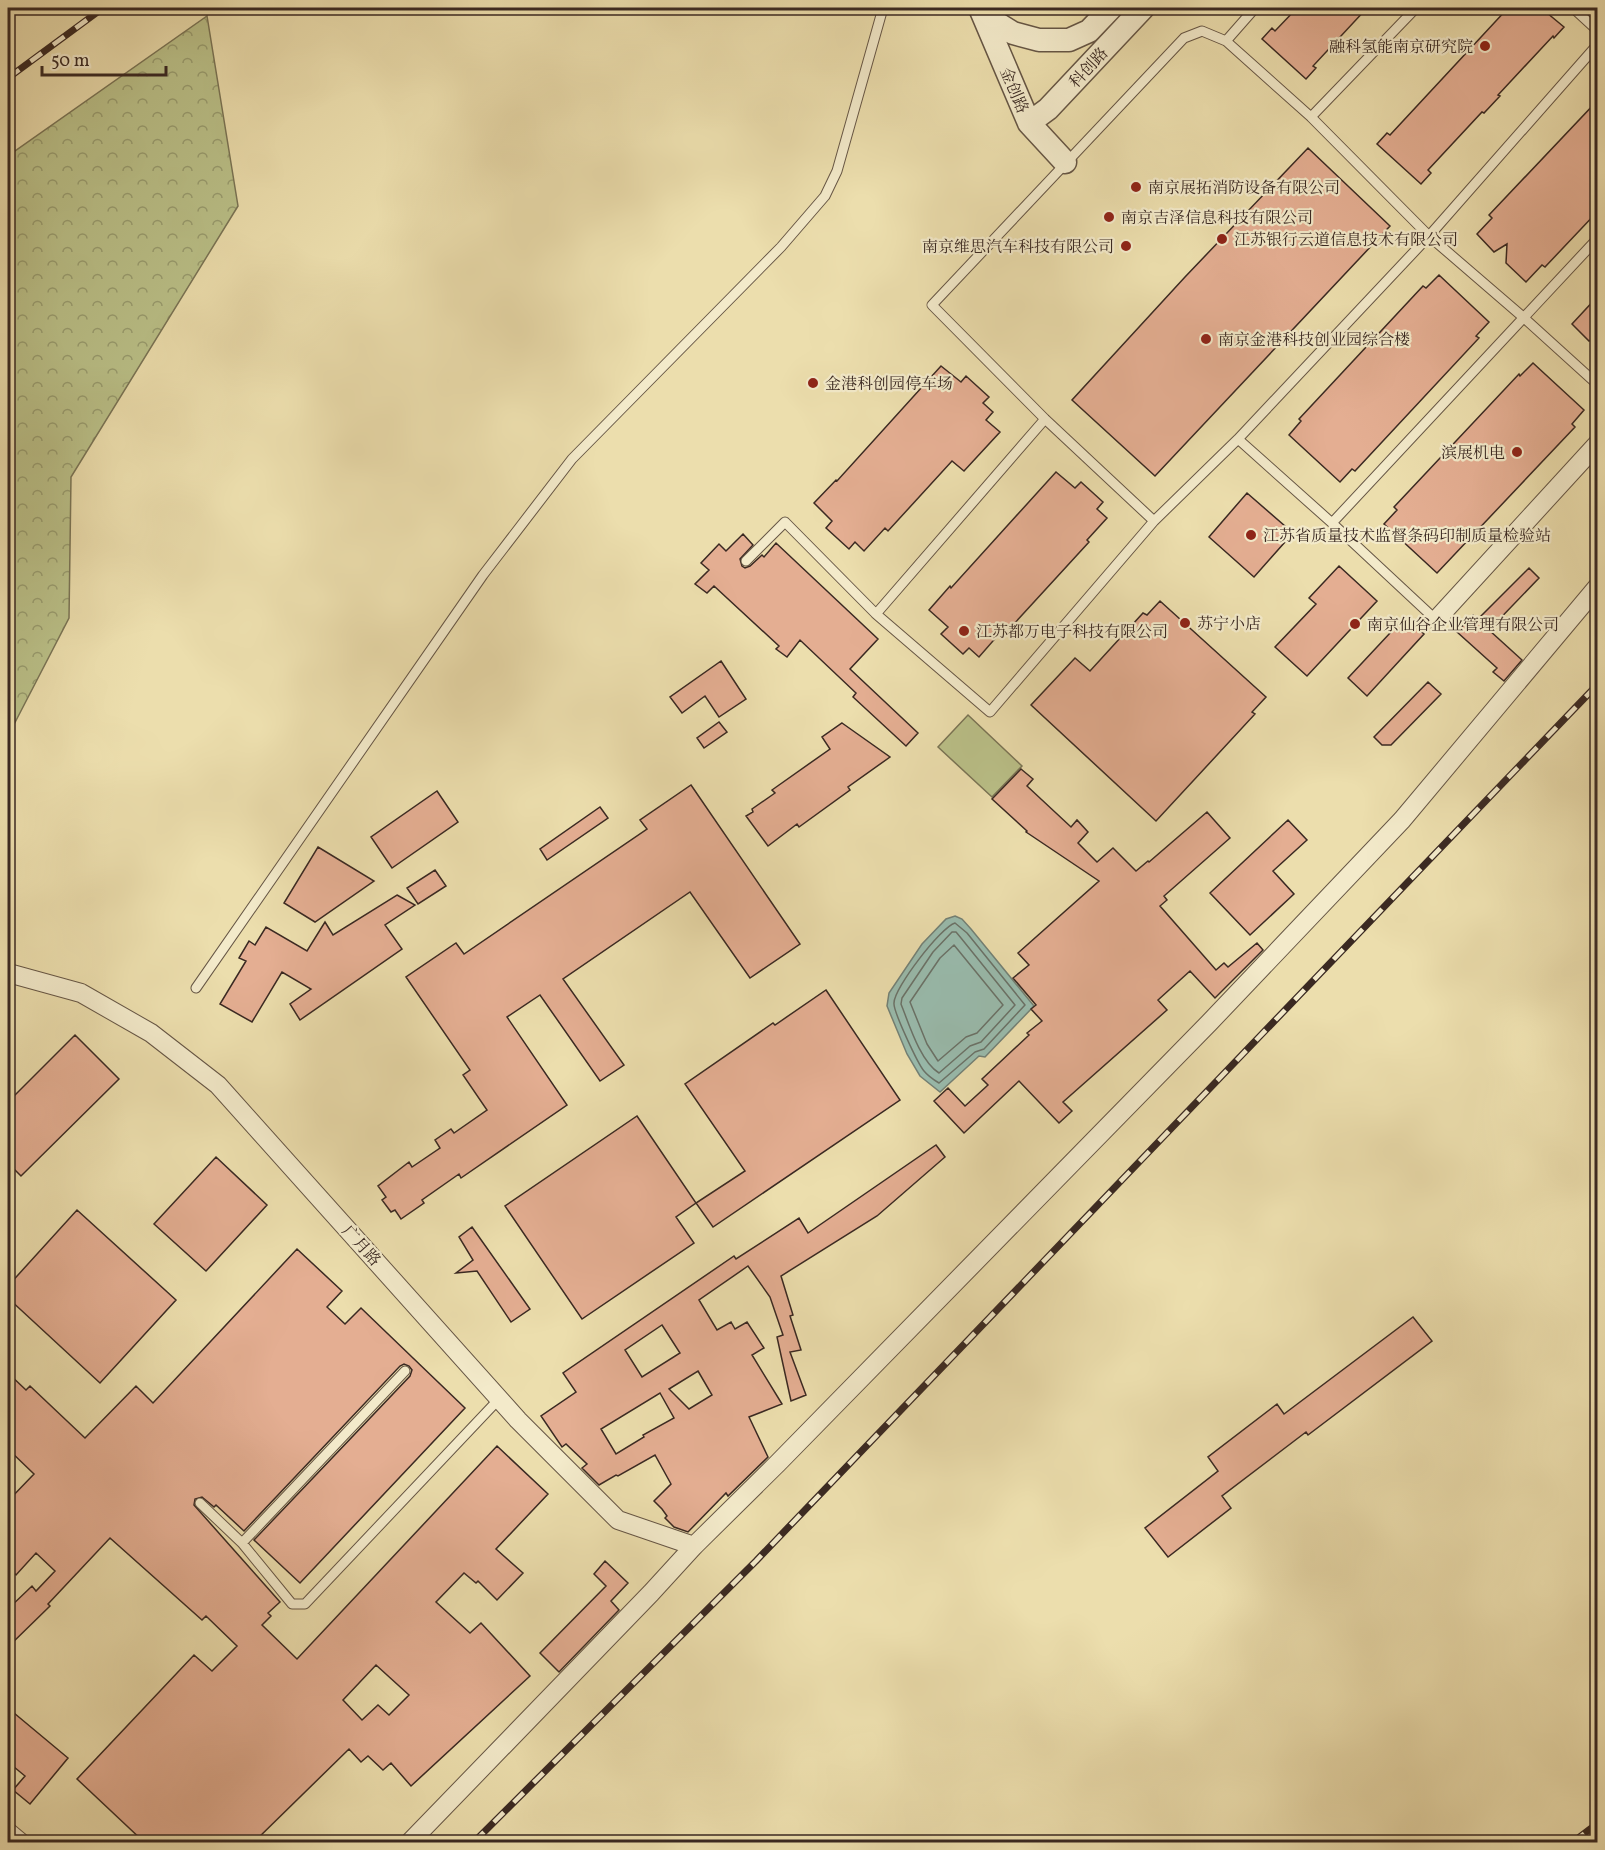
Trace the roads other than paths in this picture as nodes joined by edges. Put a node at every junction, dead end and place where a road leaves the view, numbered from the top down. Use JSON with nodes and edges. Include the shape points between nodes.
{"nodes":[{"id":1,"x":883,"y":8,"type":"edge"},
{"id":2,"x":1111,"y":8,"type":"edge"},
{"id":3,"x":1143,"y":8,"type":"edge"},
{"id":4,"x":1255,"y":8,"type":"edge"},
{"id":5,"x":1416,"y":8,"type":"edge"},
{"id":6,"x":1573,"y":8,"type":"edge"},
{"id":7,"x":982,"y":11,"type":"edge"},
{"id":8,"x":1598,"y":31,"type":"edge"},
{"id":9,"x":1226,"y":41,"type":"junction"},
{"id":10,"x":1598,"y":44,"type":"edge"},
{"id":11,"x":1311,"y":117,"type":"junction"},
{"id":12,"x":1029,"y":123,"type":"junction"},
{"id":13,"x":1065,"y":162,"type":"junction"},
{"id":14,"x":1429,"y":236,"type":"junction"},
{"id":15,"x":1598,"y":238,"type":"edge"},
{"id":16,"x":1523,"y":317,"type":"junction"},
{"id":17,"x":1598,"y":385,"type":"edge"},
{"id":18,"x":1045,"y":419,"type":"junction"},
{"id":19,"x":1238,"y":440,"type":"junction"},
{"id":20,"x":1598,"y":443,"type":"edge"},
{"id":21,"x":1154,"y":521,"type":"junction"},
{"id":22,"x":1332,"y":523,"type":"junction"},
{"id":23,"x":746,"y":561,"type":"dead end"},
{"id":24,"x":1598,"y":586,"type":"edge"},
{"id":25,"x":876,"y":614,"type":"junction"},
{"id":26,"x":1436,"y":620,"type":"joint"},
{"id":27,"x":8,"y":974,"type":"edge"},
{"id":28,"x":196,"y":988,"type":"dead end"},
{"id":29,"x":405,"y":1371,"type":"dead end"},
{"id":30,"x":499,"y":1399,"type":"junction"},
{"id":31,"x":200,"y":1503,"type":"dead end"},
{"id":32,"x":242,"y":1543,"type":"junction"},
{"id":33,"x":694,"y":1546,"type":"junction"},
{"id":34,"x":8,"y":1832,"type":"edge"},
{"id":35,"x":20,"y":1842,"type":"edge"},
{"id":36,"x":410,"y":1842,"type":"edge"}],
"edges":[{"from":1,"to":28,"type":"lane","via":[[837,171],[825,196],[781,247],[572,459],[483,574]]},
{"from":2,"to":7,"type":"street","name":"科创路","via":[[1089,31],[1070,40],[1039,40],[1013,33]]},
{"from":3,"to":12,"type":"street","name":"科创路","via":[[1048,109]]},
{"from":4,"to":9,"type":"lane"},
{"from":5,"to":11,"type":"lane"},
{"from":6,"to":8,"type":"lane"},
{"from":7,"to":12,"type":"street","name":"金创路"},
{"from":9,"to":11,"type":"lane"},
{"from":9,"to":13,"type":"lane","via":[[1202,31],[1184,38]]},
{"from":10,"to":14,"type":"lane"},
{"from":11,"to":14,"type":"lane"},
{"from":12,"to":13,"type":"street","name":"金创路"},
{"from":13,"to":18,"type":"lane","via":[[932,305]]},
{"from":14,"to":16,"type":"lane"},
{"from":14,"to":19,"type":"lane"},
{"from":15,"to":16,"type":"lane"},
{"from":16,"to":17,"type":"lane"},
{"from":16,"to":22,"type":"lane"},
{"from":18,"to":21,"type":"lane"},
{"from":18,"to":25,"type":"lane"},
{"from":19,"to":21,"type":"lane"},
{"from":19,"to":22,"type":"lane"},
{"from":20,"to":26,"type":"street"},
{"from":21,"to":25,"type":"lane","via":[[990,712]]},
{"from":22,"to":26,"type":"lane"},
{"from":23,"to":25,"type":"lane","via":[[785,522]]},
{"from":24,"to":33,"type":"street","via":[[1402,820],[1209,1023]]},
{"from":27,"to":30,"type":"street","name":"广月路","via":[[81,993],[151,1033],[218,1085]]},
{"from":29,"to":32,"type":"lane"},
{"from":30,"to":32,"type":"lane","via":[[305,1604],[292,1604]]},
{"from":30,"to":33,"type":"street","name":"广月路","via":[[618,1520]]},
{"from":31,"to":32,"type":"lane"},
{"from":33,"to":36,"type":"street"},
{"from":34,"to":35,"type":"street"}]}
